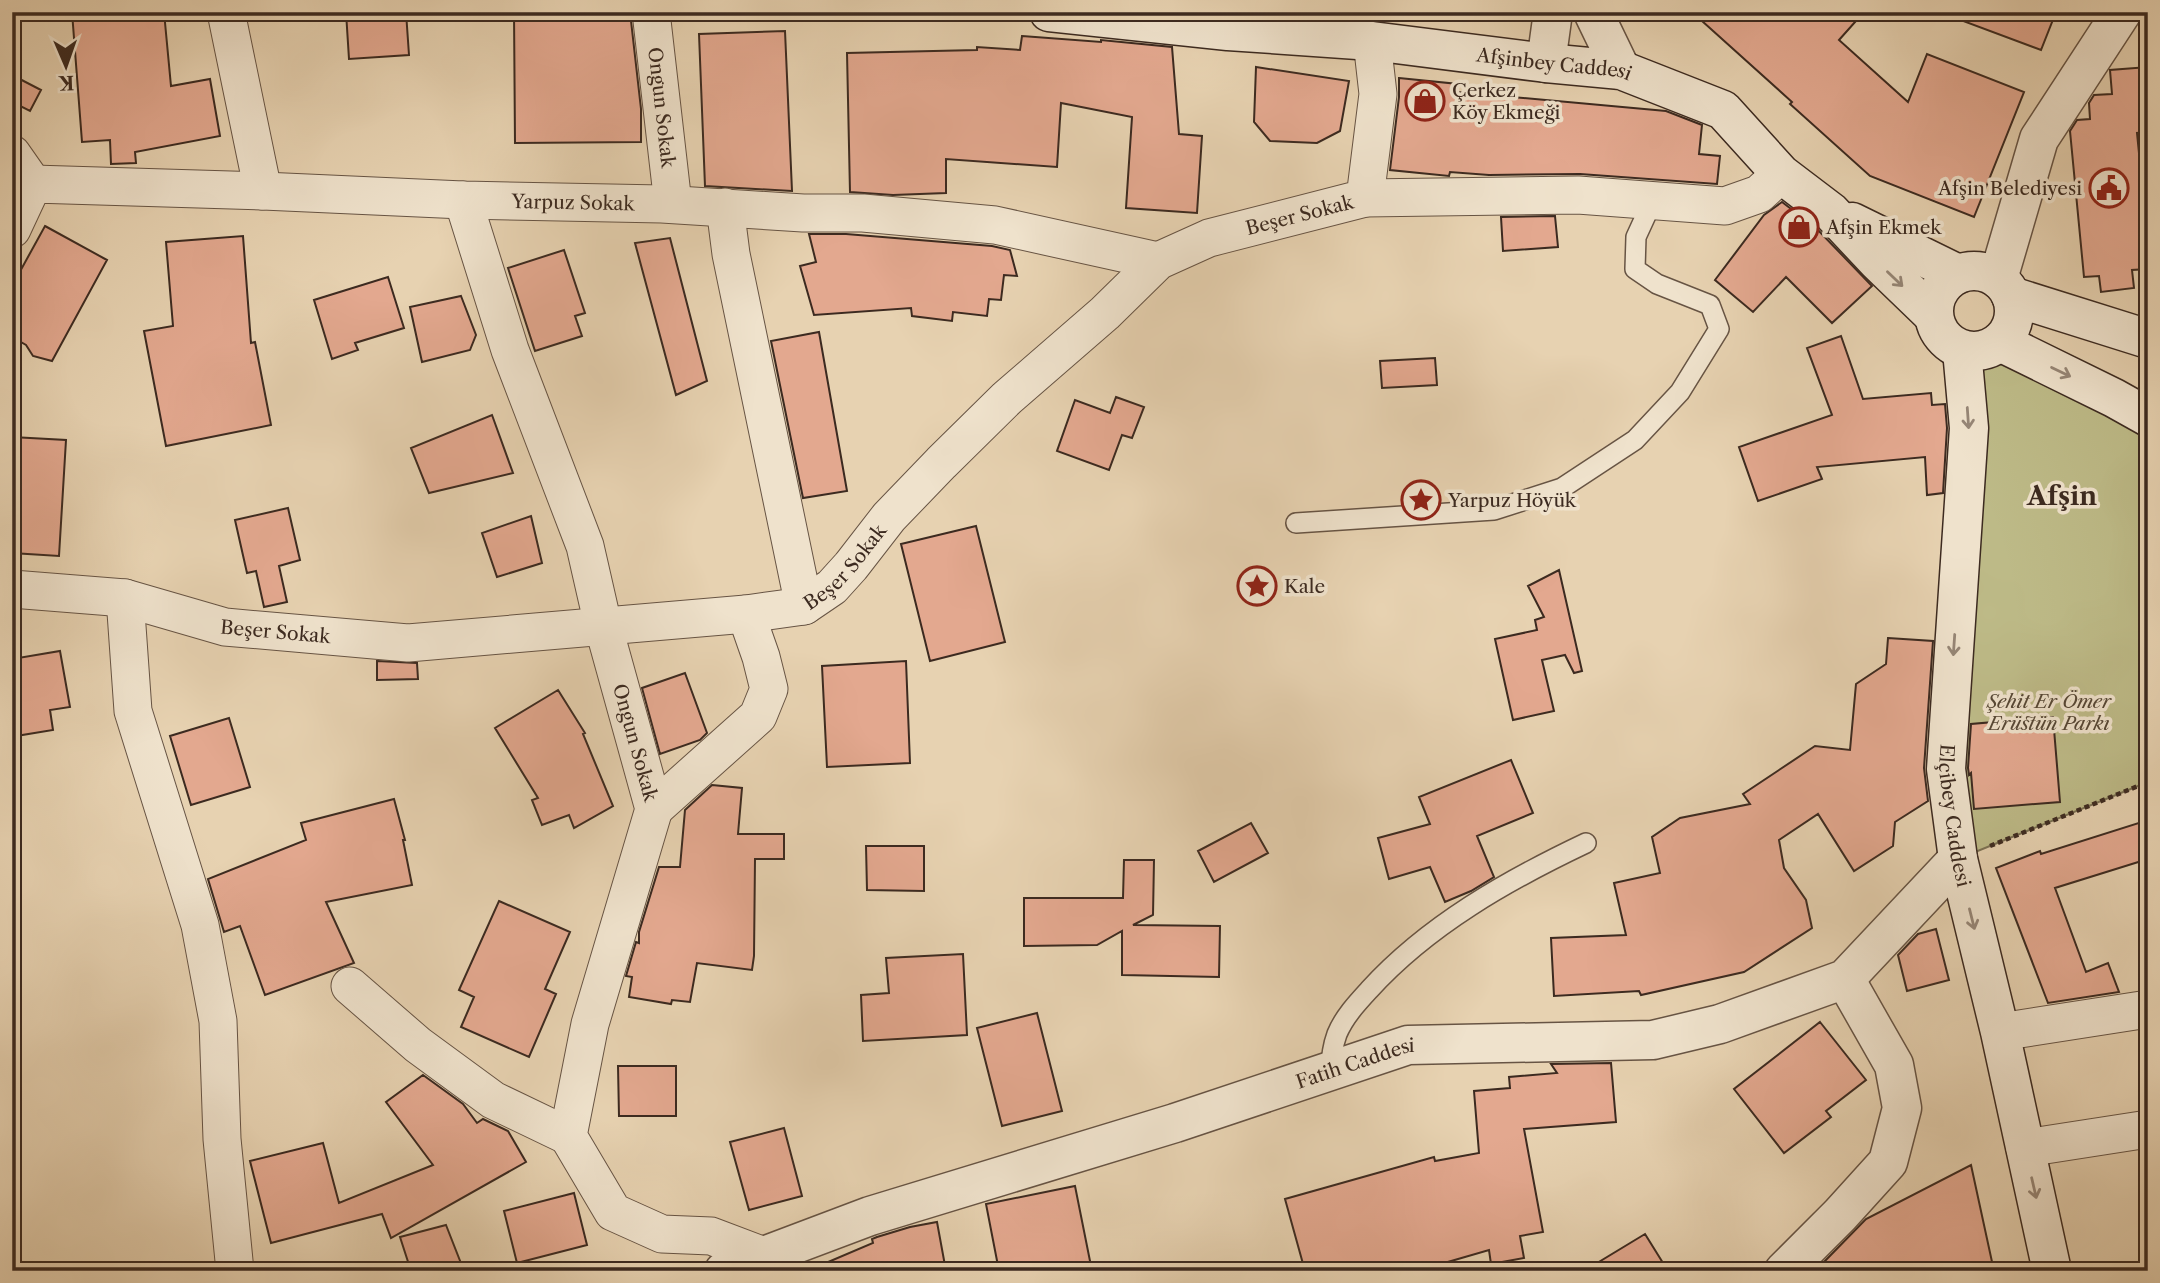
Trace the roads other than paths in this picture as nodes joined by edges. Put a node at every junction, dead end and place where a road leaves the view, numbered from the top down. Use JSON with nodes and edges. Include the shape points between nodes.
{"nodes":[{"id":1,"x":226,"y":12,"type":"edge"},
{"id":2,"x":651,"y":12,"type":"edge"},
{"id":3,"x":1049,"y":12,"type":"edge"},
{"id":4,"x":1151,"y":12,"type":"edge"},
{"id":5,"x":1553,"y":12,"type":"edge"},
{"id":6,"x":1593,"y":12,"type":"edge"},
{"id":7,"x":2122,"y":12,"type":"edge"},
{"id":8,"x":1228,"y":32,"type":"junction"},
{"id":9,"x":1372,"y":41,"type":"junction"},
{"id":10,"x":1546,"y":64,"type":"junction"},
{"id":11,"x":1621,"y":70,"type":"junction"},
{"id":12,"x":12,"y":154,"type":"edge"},
{"id":13,"x":1781,"y":174,"type":"junction"},
{"id":14,"x":33,"y":184,"type":"junction"},
{"id":15,"x":263,"y":191,"type":"junction"},
{"id":16,"x":1365,"y":198,"type":"junction"},
{"id":17,"x":463,"y":200,"type":"junction"},
{"id":18,"x":1653,"y":201,"type":"junction"},
{"id":19,"x":673,"y":204,"type":"junction"},
{"id":20,"x":725,"y":207,"type":"junction"},
{"id":21,"x":1831,"y":212,"type":"junction"},
{"id":22,"x":12,"y":229,"type":"edge"},
{"id":23,"x":1158,"y":261,"type":"junction"},
{"id":24,"x":1958,"y":274,"type":"junction"},
{"id":25,"x":2005,"y":288,"type":"junction"},
{"id":26,"x":1933,"y":315,"type":"junction"},
{"id":27,"x":2148,"y":339,"type":"edge"},
{"id":28,"x":2000,"y":342,"type":"junction"},
{"id":29,"x":1962,"y":350,"type":"junction"},
{"id":30,"x":2148,"y":417,"type":"edge"},
{"id":31,"x":1296,"y":523,"type":"dead end"},
{"id":32,"x":12,"y":589,"type":"edge"},
{"id":33,"x":125,"y":598,"type":"junction"},
{"id":34,"x":804,"y":606,"type":"junction"},
{"id":35,"x":746,"y":614,"type":"junction"},
{"id":36,"x":603,"y":625,"type":"junction"},
{"id":37,"x":654,"y":808,"type":"junction"},
{"id":38,"x":1586,"y":843,"type":"dead end"},
{"id":39,"x":1958,"y":859,"type":"junction"},
{"id":40,"x":1845,"y":979,"type":"junction"},
{"id":41,"x":350,"y":986,"type":"dead end"},
{"id":42,"x":2148,"y":1009,"type":"edge"},
{"id":43,"x":2000,"y":1032,"type":"junction"},
{"id":44,"x":1331,"y":1070,"type":"junction"},
{"id":45,"x":2148,"y":1129,"type":"edge"},
{"id":46,"x":568,"y":1136,"type":"junction"},
{"id":47,"x":2025,"y":1149,"type":"junction"},
{"id":48,"x":764,"y":1256,"type":"junction"},
{"id":49,"x":235,"y":1271,"type":"edge"},
{"id":50,"x":724,"y":1271,"type":"edge"},
{"id":51,"x":1784,"y":1271,"type":"edge"},
{"id":52,"x":2052,"y":1271,"type":"edge"}],
"edges":[{"from":1,"to":15,"type":"street"},
{"from":2,"to":19,"type":"street","name":"Ongun Sokak"},
{"from":3,"to":8,"type":"main road","name":"Afşinbey Caddesi"},
{"from":4,"to":8,"type":"main road","name":"Afşinbey Caddesi"},
{"from":5,"to":10,"type":"main road"},
{"from":6,"to":11,"type":"main road"},
{"from":7,"to":25,"type":"main road","via":[[2039,139]]},
{"from":8,"to":9,"type":"main road","name":"Afşinbey Caddesi"},
{"from":9,"to":10,"type":"main road","name":"Afşinbey Caddesi"},
{"from":9,"to":16,"type":"street","name":"Beşer Sokak","via":[[1378,94]]},
{"from":10,"to":11,"type":"main road","name":"Afşinbey Caddesi"},
{"from":11,"to":13,"type":"main road","name":"Afşinbey Caddesi","via":[[1723,110]]},
{"from":12,"to":14,"type":"street"},
{"from":13,"to":18,"type":"street","via":[[1759,194],[1725,206]]},
{"from":13,"to":21,"type":"main road","name":"Afşinbey Caddesi"},
{"from":14,"to":15,"type":"street","name":"Yarpuz Sokak"},
{"from":14,"to":22,"type":"street"},
{"from":15,"to":17,"type":"street","name":"Yarpuz Sokak"},
{"from":16,"to":18,"type":"street","via":[[1578,195]]},
{"from":16,"to":23,"type":"street","name":"Beşer Sokak","via":[[1209,238]]},
{"from":17,"to":19,"type":"street","name":"Yarpuz Sokak"},
{"from":17,"to":36,"type":"street","name":"Ongun Sokak","via":[[510,350],[585,546]]},
{"from":18,"to":31,"type":"lane","via":[[1636,237],[1635,269],[1657,284],[1710,305],[1719,329],[1681,392],[1635,440],[1562,488],[1494,510]]},
{"from":19,"to":20,"type":"street","name":"Yarpuz Sokak"},
{"from":20,"to":23,"type":"street","name":"Yarpuz Sokak","via":[[863,213],[995,226]]},
{"from":20,"to":34,"type":"street"},
{"from":21,"to":24,"type":"main road"},
{"from":21,"to":26,"type":"main road","one_way":true},
{"from":23,"to":34,"type":"street","name":"Beşer Sokak","via":[[1007,398],[889,517],[832,587]]},
{"from":24,"to":25,"type":"main road","via":[[1982,271]]},
{"from":24,"to":26,"type":"main road","via":[[1939,290]]},
{"from":25,"to":27,"type":"main road"},
{"from":25,"to":28,"type":"main road","via":[[2014,309],[2013,321]]},
{"from":26,"to":29,"type":"main road","via":[[1942,337]]},
{"from":28,"to":29,"type":"main road","via":[[1975,352]]},
{"from":28,"to":30,"type":"main road","one_way":true},
{"from":29,"to":39,"type":"main road","name":"Elçibey Caddesi","one_way":true,"via":[[1969,428],[1946,769]]},
{"from":32,"to":33,"type":"street","name":"Beşer Sokak"},
{"from":33,"to":36,"type":"street","name":"Beşer Sokak","via":[[225,627],[408,642]]},
{"from":33,"to":49,"type":"street","via":[[133,711],[200,925],[218,1021],[222,1139]]},
{"from":34,"to":35,"type":"street","name":"Beşer Sokak"},
{"from":35,"to":36,"type":"street","name":"Beşer Sokak"},
{"from":35,"to":37,"type":"street","via":[[769,689],[758,716]]},
{"from":36,"to":37,"type":"street","name":"Ongun Sokak"},
{"from":37,"to":46,"type":"street","name":"Ongun Sokak","via":[[590,1024]]},
{"from":38,"to":44,"type":"lane","via":[[1499,888],[1395,964],[1345,1020],[1334,1046]]},
{"from":39,"to":40,"type":"main road","name":"Fatih Caddesi"},
{"from":39,"to":43,"type":"main road","name":"Elçibey Caddesi","one_way":true},
{"from":40,"to":44,"type":"main road","name":"Fatih Caddesi","via":[[1720,1024],[1653,1040],[1408,1045]]},
{"from":40,"to":51,"type":"main road","via":[[1894,1065],[1902,1108],[1888,1163]]},
{"from":41,"to":46,"type":"street","via":[[418,1045],[493,1100]]},
{"from":42,"to":43,"type":"street"},
{"from":43,"to":47,"type":"main road","name":"Elçibey Caddesi"},
{"from":44,"to":48,"type":"main road","name":"Fatih Caddesi","via":[[870,1216]]},
{"from":45,"to":47,"type":"street"},
{"from":46,"to":48,"type":"street","via":[[613,1212],[662,1234],[711,1236]]},
{"from":47,"to":52,"type":"main road","name":"Elçibey Caddesi","one_way":true},
{"from":48,"to":50,"type":"main road","name":"Fatih Caddesi"}]}
